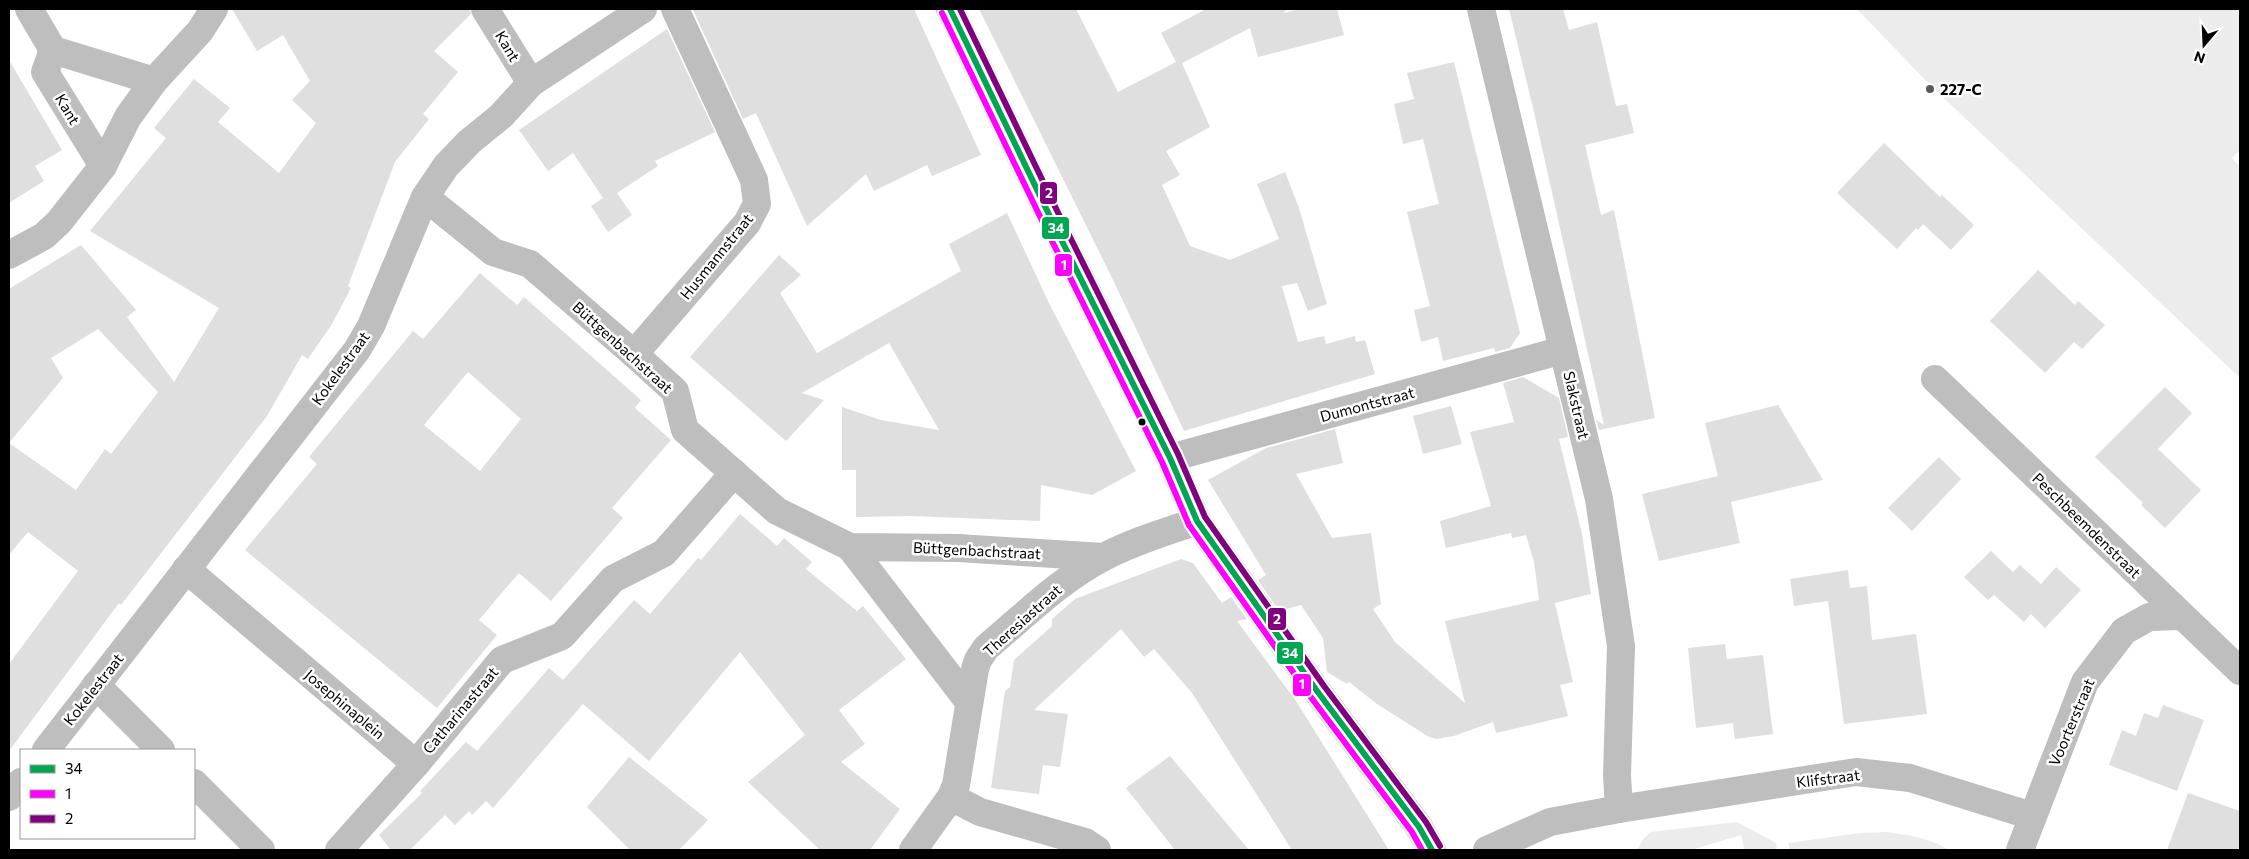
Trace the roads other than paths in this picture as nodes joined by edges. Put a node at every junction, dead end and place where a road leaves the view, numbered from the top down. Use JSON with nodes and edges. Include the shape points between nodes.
{"nodes":[{"id":1,"x":29,"y":9,"type":"edge"},
{"id":2,"x":214,"y":9,"type":"edge"},
{"id":3,"x":485,"y":9,"type":"edge"},
{"id":4,"x":642,"y":9,"type":"edge"},
{"id":5,"x":675,"y":9,"type":"edge"},
{"id":6,"x":950,"y":9,"type":"edge"},
{"id":7,"x":1481,"y":9,"type":"edge"},
{"id":8,"x":53,"y":50,"type":"junction"},
{"id":9,"x":154,"y":81,"type":"junction"},
{"id":10,"x":531,"y":83,"type":"junction"},
{"id":11,"x":103,"y":166,"type":"junction"},
{"id":12,"x":425,"y":197,"type":"junction"},
{"id":13,"x":9,"y":255,"type":"edge"},
{"id":14,"x":1564,"y":350,"type":"junction"},
{"id":15,"x":634,"y":354,"type":"junction"},
{"id":16,"x":1936,"y":379,"type":"dead end"},
{"id":17,"x":1170,"y":458,"type":"junction"},
{"id":18,"x":734,"y":473,"type":"junction"},
{"id":19,"x":1197,"y":521,"type":"junction"},
{"id":20,"x":850,"y":547,"type":"junction"},
{"id":21,"x":1103,"y":557,"type":"junction"},
{"id":22,"x":186,"y":570,"type":"junction"},
{"id":23,"x":2181,"y":616,"type":"junction"},
{"id":24,"x":2240,"y":671,"type":"edge"},
{"id":25,"x":96,"y":685,"type":"junction"},
{"id":26,"x":969,"y":702,"type":"junction"},
{"id":27,"x":47,"y":749,"type":"edge"},
{"id":28,"x":160,"y":749,"type":"edge"},
{"id":29,"x":416,"y":764,"type":"junction"},
{"id":30,"x":20,"y":783,"type":"edge"},
{"id":31,"x":195,"y":784,"type":"edge"},
{"id":32,"x":9,"y":797,"type":"edge"},
{"id":33,"x":951,"y":797,"type":"junction"},
{"id":34,"x":1619,"y":809,"type":"junction"},
{"id":35,"x":2032,"y":816,"type":"junction"},
{"id":36,"x":261,"y":850,"type":"edge"},
{"id":37,"x":339,"y":850,"type":"edge"},
{"id":38,"x":913,"y":850,"type":"edge"},
{"id":39,"x":1097,"y":850,"type":"edge"},
{"id":40,"x":1432,"y":850,"type":"edge"},
{"id":41,"x":1487,"y":850,"type":"edge"},
{"id":42,"x":2020,"y":850,"type":"edge"}],
"edges":[{"from":1,"to":8,"type":"street"},
{"from":2,"to":9,"type":"street","via":[[200,31]]},
{"from":3,"to":10,"type":"street","name":"Kant"},
{"from":4,"to":10,"type":"street","name":"Kokelestraat"},
{"from":5,"to":15,"type":"street","name":"Husmannstraat","via":[[754,180],[757,204],[747,223]]},
{"from":6,"to":17,"type":"street"},
{"from":7,"to":14,"type":"street","name":"Slakstraat"},
{"from":8,"to":9,"type":"street"},
{"from":8,"to":11,"type":"street","name":"Kant","via":[[45,72]]},
{"from":9,"to":11,"type":"street","via":[[128,117]]},
{"from":10,"to":12,"type":"street","name":"Kokelestraat","via":[[501,116],[446,166]]},
{"from":11,"to":13,"type":"street","via":[[59,222],[44,236]]},
{"from":12,"to":15,"type":"street","name":"Büttgenbachstraat","via":[[493,252],[530,264]]},
{"from":12,"to":22,"type":"street","name":"Kokelestraat","via":[[377,312],[357,350]]},
{"from":14,"to":17,"type":"street","name":"Dumontstraat"},
{"from":14,"to":34,"type":"street","name":"Slakstraat","via":[[1599,499],[1621,646]]},
{"from":15,"to":18,"type":"street","name":"Büttgenbachstraat","via":[[675,391],[685,430]]},
{"from":16,"to":23,"type":"street","name":"Peschbeemdenstraat"},
{"from":17,"to":19,"type":"street"},
{"from":18,"to":20,"type":"street","name":"Büttgenbachstraat","via":[[777,511]]},
{"from":18,"to":29,"type":"street","name":"Catharinastraat","via":[[664,553],[613,579],[562,636],[502,660]]},
{"from":19,"to":21,"type":"street","name":"Theresiastraat"},
{"from":19,"to":40,"type":"street","via":[[1317,692],[1384,778]]},
{"from":20,"to":21,"type":"street","name":"Büttgenbachstraat","via":[[958,548]]},
{"from":20,"to":26,"type":"street","name":"Büttgenbachstraat"},
{"from":21,"to":26,"type":"street","name":"Theresiastraat","via":[[1068,579],[986,648],[978,660]]},
{"from":22,"to":25,"type":"street","name":"Kokelestraat"},
{"from":22,"to":29,"type":"street","name":"Josephinaplein"},
{"from":23,"to":24,"type":"street","name":"Peschbeemdenstraat"},
{"from":23,"to":35,"type":"street","name":"Voorterstraat","via":[[2149,616],[2124,631],[2085,682]]},
{"from":25,"to":27,"type":"street","name":"Kokelestraat"},
{"from":25,"to":28,"type":"street"},
{"from":26,"to":33,"type":"street","name":"Theresiastraat","via":[[960,769]]},
{"from":29,"to":37,"type":"street"},
{"from":30,"to":32,"type":"street"},
{"from":31,"to":36,"type":"street"},
{"from":33,"to":38,"type":"street","name":"Theresiastraat"},
{"from":33,"to":39,"type":"street","via":[[980,812],[1085,842]]},
{"from":34,"to":35,"type":"street","name":"Klifstraat","via":[[1856,772],[1910,778]]},
{"from":34,"to":41,"type":"street","name":"Klifstraat","via":[[1550,822]]},
{"from":35,"to":42,"type":"street","name":"Voorterstraat"}]}
